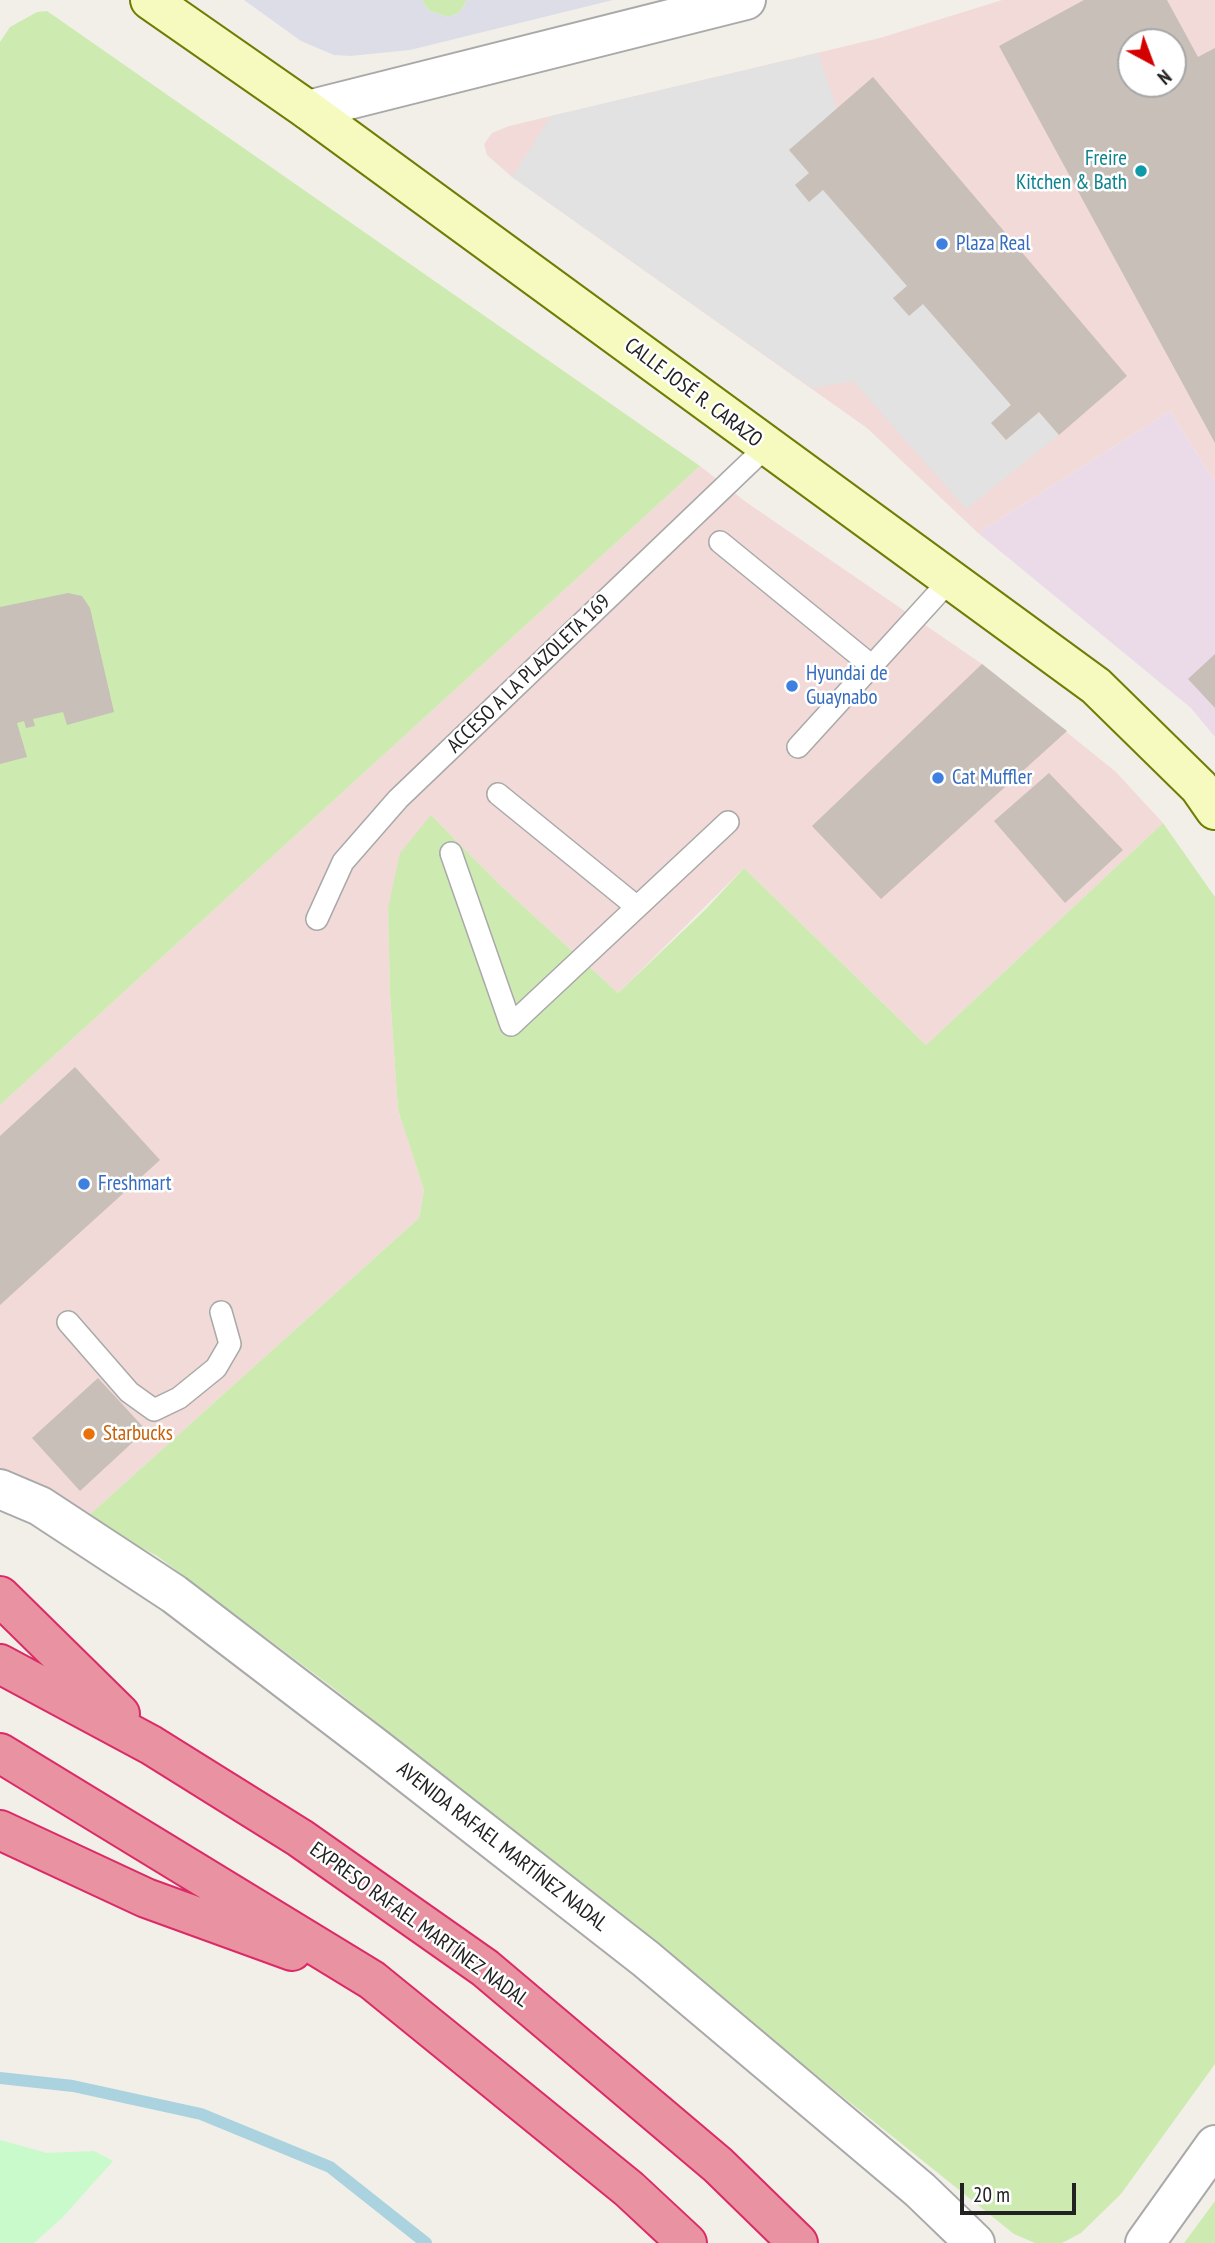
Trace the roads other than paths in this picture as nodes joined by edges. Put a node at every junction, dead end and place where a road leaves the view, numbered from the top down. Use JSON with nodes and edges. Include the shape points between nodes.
{"nodes":[{"id":1,"x":150,"y":0,"type":"edge"},
{"id":2,"x":746,"y":0,"type":"edge"},
{"id":3,"x":308,"y":110,"type":"junction"},
{"id":4,"x":766,"y":447,"type":"junction"},
{"id":5,"x":720,"y":542,"type":"dead end"},
{"id":6,"x":950,"y":580,"type":"junction"},
{"id":7,"x":872,"y":666,"type":"junction"},
{"id":8,"x":798,"y":747,"type":"dead end"},
{"id":9,"x":498,"y":794,"type":"dead end"},
{"id":10,"x":1215,"y":810,"type":"edge"},
{"id":11,"x":728,"y":822,"type":"dead end"},
{"id":12,"x":451,"y":853,"type":"dead end"},
{"id":13,"x":637,"y":907,"type":"junction"},
{"id":14,"x":317,"y":919,"type":"dead end"},
{"id":15,"x":221,"y":1312,"type":"dead end"},
{"id":16,"x":68,"y":1322,"type":"dead end"},
{"id":17,"x":0,"y":1489,"type":"edge"},
{"id":18,"x":2,"y":1598,"type":"edge"},
{"id":19,"x":0,"y":1664,"type":"edge"},
{"id":20,"x":151,"y":1745,"type":"junction"},
{"id":21,"x":0,"y":1753,"type":"edge"},
{"id":22,"x":0,"y":1830,"type":"edge"},
{"id":23,"x":372,"y":1980,"type":"junction"},
{"id":24,"x":1215,"y":2145,"type":"edge"},
{"id":25,"x":687,"y":2243,"type":"edge"},
{"id":26,"x":798,"y":2243,"type":"edge"},
{"id":27,"x":975,"y":2243,"type":"edge"},
{"id":28,"x":1145,"y":2243,"type":"edge"}],
"edges":[{"from":1,"to":3,"type":"street","name":"CALLE JOSÉ R. CARAZO"},
{"from":2,"to":3,"type":"street"},
{"from":3,"to":4,"type":"street","name":"CALLE JOSÉ R. CARAZO"},
{"from":4,"to":6,"type":"street","name":"CALLE JOSÉ R. CARAZO"},
{"from":4,"to":14,"type":"lane","name":"ACCESO A LA PLAZOLETA 169","via":[[398,799],[343,862]]},
{"from":5,"to":7,"type":"lane"},
{"from":6,"to":7,"type":"lane"},
{"from":6,"to":10,"type":"street","name":"CALLE JOSÉ R. CARAZO","via":[[1096,686],[1199,787]]},
{"from":7,"to":8,"type":"lane"},
{"from":9,"to":13,"type":"lane"},
{"from":11,"to":13,"type":"lane"},
{"from":12,"to":13,"type":"lane","via":[[511,1025]]},
{"from":15,"to":16,"type":"lane","via":[[230,1344],[216,1368],[179,1398],[154,1410],[129,1392]]},
{"from":17,"to":27,"type":"street","name":"AVENIDA RAFAEL MARTÍNEZ NADAL","via":[[40,1506],[174,1594],[377,1749],[646,1959],[920,2190]]},
{"from":18,"to":20,"type":"highway"},
{"from":19,"to":20,"type":"highway","name":"EXPRESO RAFAEL MARTÍNEZ NADAL"},
{"from":20,"to":26,"type":"highway","name":"EXPRESO RAFAEL MARTÍNEZ NADAL","via":[[300,1838],[485,1968],[718,2165]]},
{"from":21,"to":23,"type":"highway"},
{"from":22,"to":23,"type":"highway","via":[[146,1898]]},
{"from":23,"to":25,"type":"highway","via":[[629,2189]]},
{"from":24,"to":28,"type":"street"}]}
